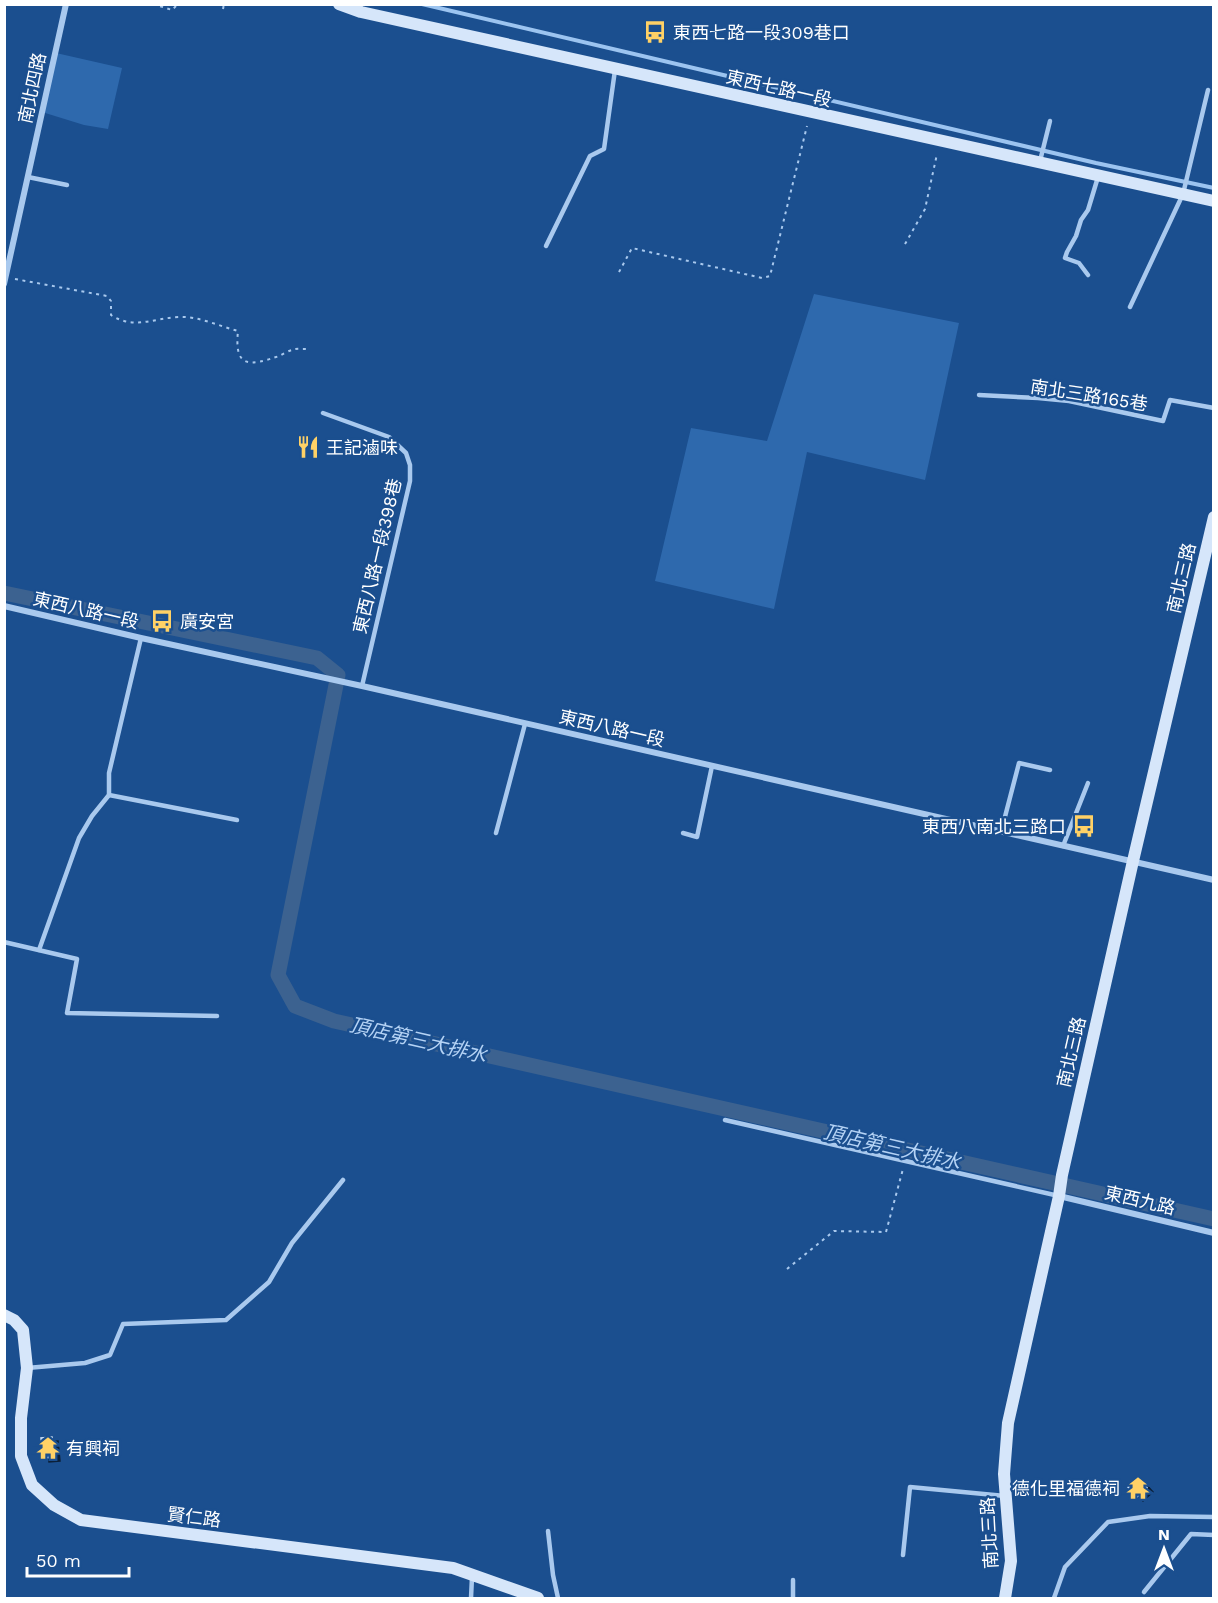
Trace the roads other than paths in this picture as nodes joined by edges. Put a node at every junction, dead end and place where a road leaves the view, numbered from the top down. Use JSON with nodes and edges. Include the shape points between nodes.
{"nodes":[{"id":1,"x":66,"y":4,"type":"edge"},
{"id":2,"x":339,"y":4,"type":"edge"},
{"id":3,"x":615,"y":69,"type":"junction"},
{"id":4,"x":1208,"y":90,"type":"dead end"},
{"id":5,"x":1050,"y":121,"type":"dead end"},
{"id":6,"x":1039,"y":163,"type":"junction"},
{"id":7,"x":1098,"y":176,"type":"junction"},
{"id":8,"x":28,"y":177,"type":"junction"},
{"id":9,"x":67,"y":184,"type":"dead end"},
{"id":10,"x":1184,"y":194,"type":"junction"},
{"id":11,"x":1214,"y":201,"type":"edge"},
{"id":12,"x":546,"y":246,"type":"dead end"},
{"id":13,"x":1088,"y":275,"type":"dead end"},
{"id":14,"x":5,"y":281,"type":"edge"},
{"id":15,"x":1131,"y":307,"type":"dead end"},
{"id":16,"x":979,"y":395,"type":"dead end"},
{"id":17,"x":1214,"y":408,"type":"edge"},
{"id":18,"x":323,"y":412,"type":"dead end"},
{"id":19,"x":1214,"y":517,"type":"edge"},
{"id":20,"x":1211,"y":540,"type":"edge"},
{"id":21,"x":4,"y":606,"type":"edge"},
{"id":22,"x":141,"y":638,"type":"junction"},
{"id":23,"x":362,"y":686,"type":"junction"},
{"id":24,"x":525,"y":724,"type":"junction"},
{"id":25,"x":712,"y":766,"type":"junction"},
{"id":26,"x":1050,"y":770,"type":"dead end"},
{"id":27,"x":1088,"y":783,"type":"dead end"},
{"id":28,"x":109,"y":795,"type":"junction"},
{"id":29,"x":237,"y":820,"type":"dead end"},
{"id":30,"x":1001,"y":832,"type":"junction"},
{"id":31,"x":496,"y":833,"type":"dead end"},
{"id":32,"x":683,"y":833,"type":"dead end"},
{"id":33,"x":1063,"y":846,"type":"junction"},
{"id":34,"x":1133,"y":861,"type":"junction"},
{"id":35,"x":1214,"y":880,"type":"edge"},
{"id":36,"x":4,"y":942,"type":"edge"},
{"id":37,"x":39,"y":950,"type":"junction"},
{"id":38,"x":217,"y":1016,"type":"dead end"},
{"id":39,"x":725,"y":1120,"type":"dead end"},
{"id":40,"x":343,"y":1180,"type":"dead end"},
{"id":41,"x":1059,"y":1196,"type":"junction"},
{"id":42,"x":1214,"y":1233,"type":"edge"},
{"id":43,"x":4,"y":1315,"type":"edge"},
{"id":44,"x":27,"y":1368,"type":"junction"},
{"id":45,"x":1005,"y":1496,"type":"junction"},
{"id":46,"x":1214,"y":1517,"type":"edge"},
{"id":47,"x":548,"y":1531,"type":"dead end"},
{"id":48,"x":1214,"y":1535,"type":"edge"},
{"id":49,"x":903,"y":1555,"type":"dead end"},
{"id":50,"x":472,"y":1575,"type":"junction"},
{"id":51,"x":793,"y":1580,"type":"dead end"},
{"id":52,"x":1144,"y":1592,"type":"dead end"},
{"id":53,"x":471,"y":1599,"type":"edge"},
{"id":54,"x":538,"y":1599,"type":"edge"},
{"id":55,"x":558,"y":1599,"type":"edge"},
{"id":56,"x":793,"y":1599,"type":"edge"},
{"id":57,"x":1005,"y":1599,"type":"edge"},
{"id":58,"x":1054,"y":1599,"type":"edge"}],
"edges":[{"from":1,"to":8,"type":"street","name":"南北四路"},
{"from":2,"to":3,"type":"street","name":"東西七路一段"},
{"from":3,"to":6,"type":"street","name":"東西七路一段"},
{"from":3,"to":12,"type":"lane","via":[[604,149],[590,156]]},
{"from":4,"to":10,"type":"lane"},
{"from":5,"to":6,"type":"lane"},
{"from":6,"to":7,"type":"street","name":"東西七路一段"},
{"from":7,"to":10,"type":"street","name":"東西七路一段"},
{"from":7,"to":13,"type":"lane","via":[[1088,210],[1065,258],[1079,263]]},
{"from":8,"to":9,"type":"lane"},
{"from":8,"to":14,"type":"street","name":"南北四路"},
{"from":10,"to":11,"type":"street","name":"東西七路一段"},
{"from":10,"to":15,"type":"lane"},
{"from":16,"to":17,"type":"lane","name":"南北三路165巷","via":[[1069,401],[1163,421],[1170,400]]},
{"from":18,"to":23,"type":"lane","name":"東西八路一段398巷","via":[[389,437],[406,453],[410,465],[410,481]]},
{"from":19,"to":20,"type":"street","name":"南北三路"},
{"from":20,"to":34,"type":"street","name":"南北三路"},
{"from":21,"to":22,"type":"street","name":"東西八路一段"},
{"from":22,"to":23,"type":"street","name":"東西八路一段"},
{"from":22,"to":28,"type":"lane","via":[[109,773]]},
{"from":23,"to":24,"type":"street","name":"東西八路一段"},
{"from":24,"to":25,"type":"street","name":"東西八路一段"},
{"from":24,"to":31,"type":"lane"},
{"from":25,"to":30,"type":"street","name":"東西八路一段"},
{"from":25,"to":32,"type":"lane","via":[[697,837]]},
{"from":26,"to":30,"type":"lane","via":[[1019,763]]},
{"from":27,"to":33,"type":"lane"},
{"from":28,"to":29,"type":"lane"},
{"from":28,"to":37,"type":"lane","via":[[79,838]]},
{"from":30,"to":33,"type":"street","name":"東西八路一段"},
{"from":33,"to":34,"type":"street","name":"東西八路一段"},
{"from":34,"to":35,"type":"street","name":"東西八路一段"},
{"from":34,"to":41,"type":"street","name":"南北三路"},
{"from":36,"to":37,"type":"lane"},
{"from":37,"to":38,"type":"lane","via":[[77,959],[67,1013]]},
{"from":39,"to":41,"type":"lane"},
{"from":40,"to":44,"type":"lane","via":[[292,1243],[269,1282],[226,1320],[123,1324],[110,1355],[85,1364]]},
{"from":41,"to":42,"type":"street","name":"東西九路"},
{"from":41,"to":45,"type":"street","name":"南北三路","via":[[1008,1423]]},
{"from":43,"to":44,"type":"street","name":"賢仁路","via":[[23,1330]]},
{"from":44,"to":50,"type":"street","name":"賢仁路","via":[[21,1456],[32,1485],[54,1505],[81,1520],[453,1568]]},
{"from":45,"to":49,"type":"lane","via":[[910,1487]]},
{"from":45,"to":57,"type":"street","name":"南北三路","via":[[1011,1560]]},
{"from":46,"to":58,"type":"lane","via":[[1150,1516],[1108,1522],[1065,1567]]},
{"from":47,"to":55,"type":"lane"},
{"from":48,"to":52,"type":"lane","via":[[1191,1534]]},
{"from":50,"to":53,"type":"lane"},
{"from":50,"to":54,"type":"street","name":"賢仁路"},
{"from":51,"to":56,"type":"lane"}]}
